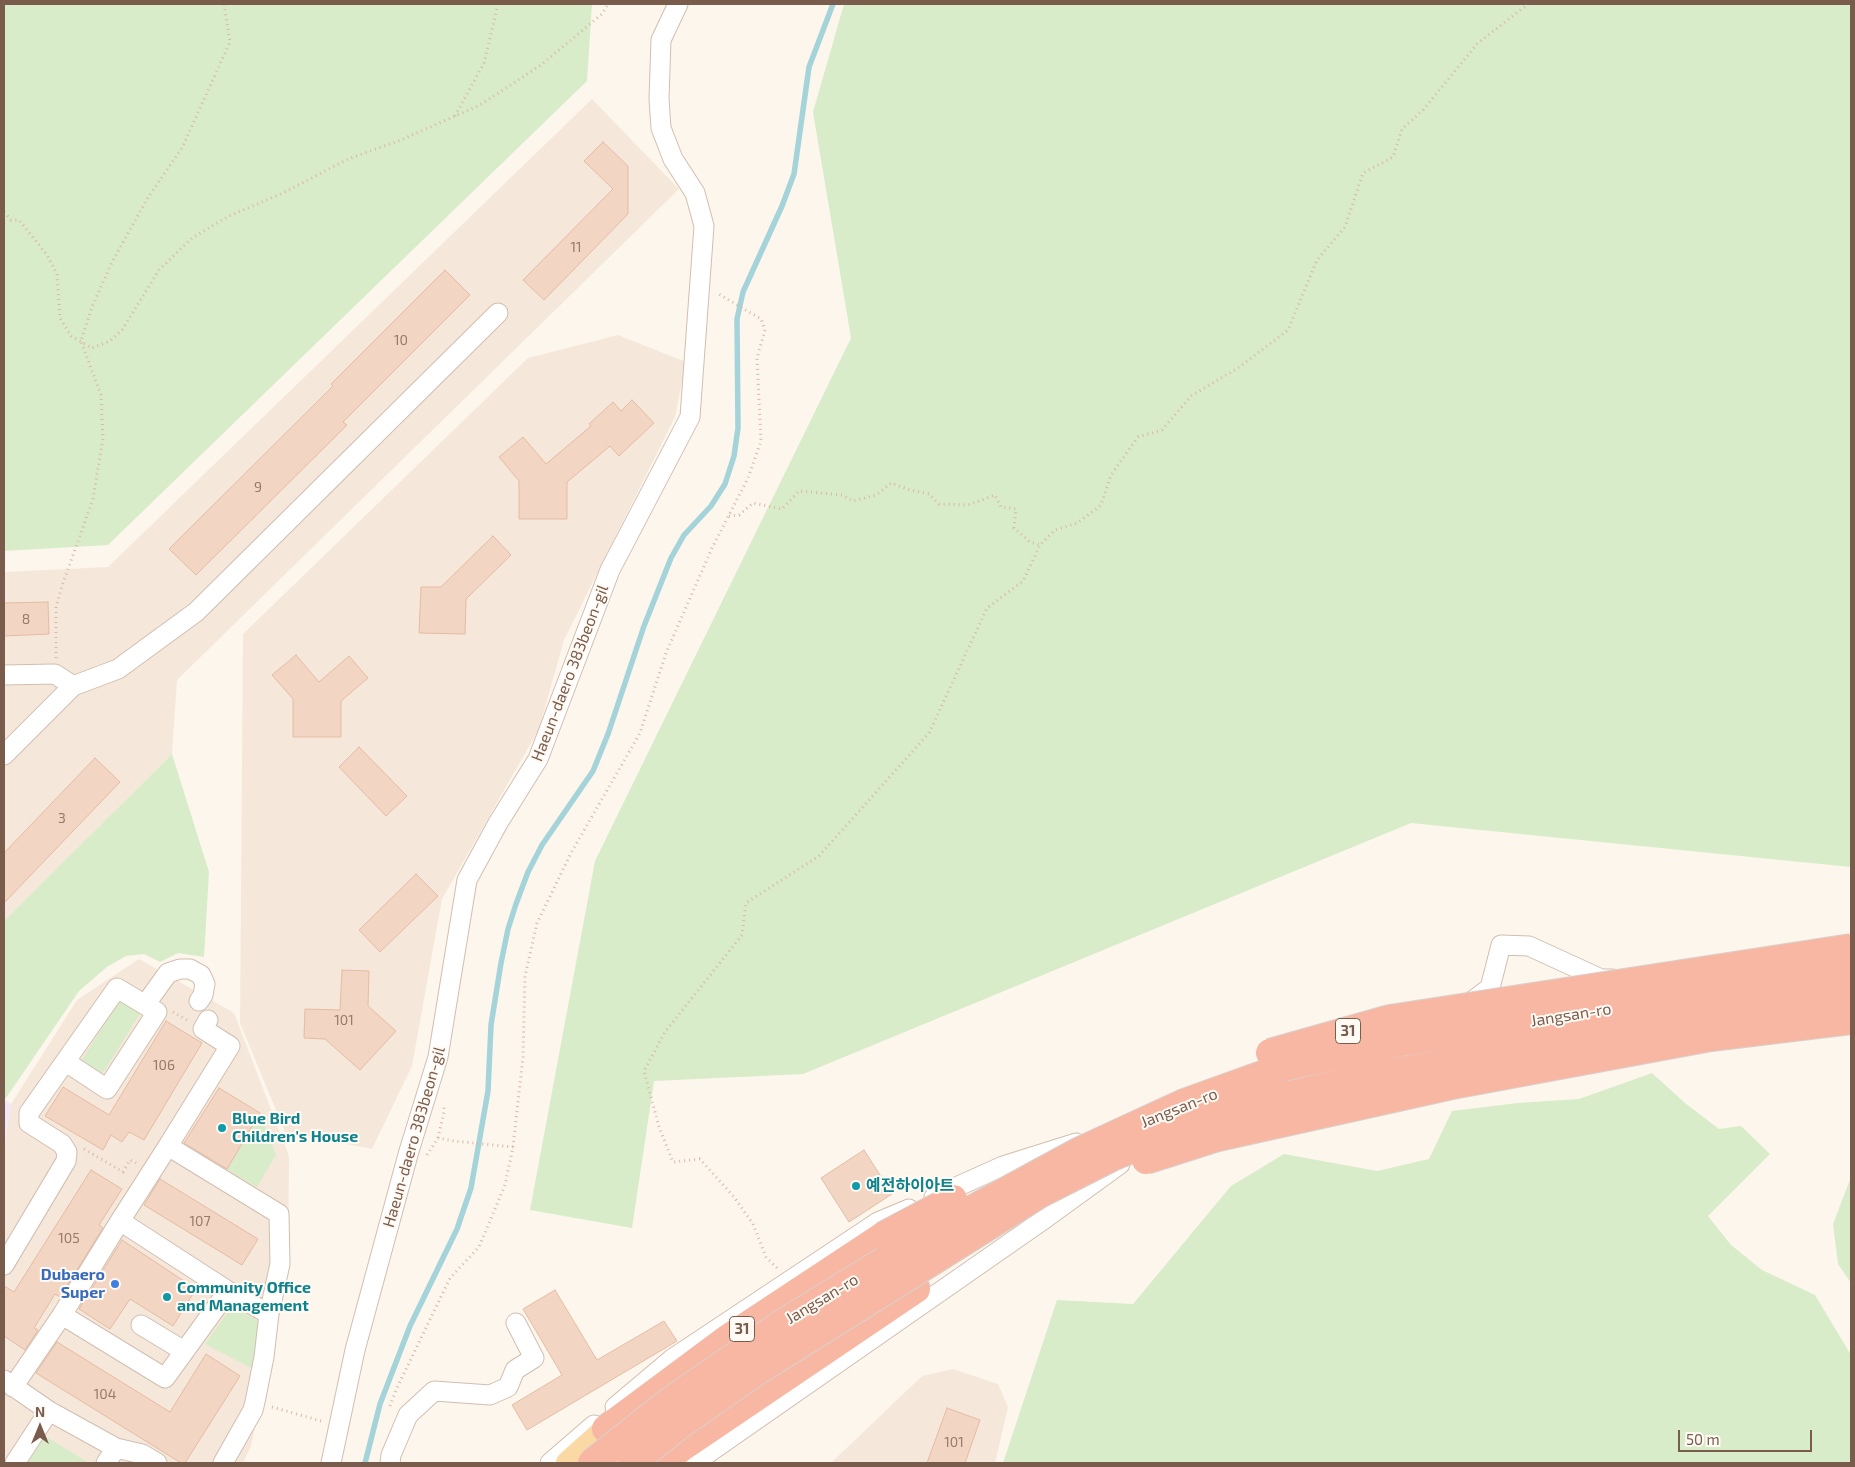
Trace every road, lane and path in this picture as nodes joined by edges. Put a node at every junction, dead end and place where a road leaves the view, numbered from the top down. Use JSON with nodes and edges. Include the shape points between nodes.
{"nodes":[{"id":1,"x":224,"y":4,"type":"edge"},
{"id":2,"x":498,"y":4,"type":"edge"},
{"id":3,"x":608,"y":4,"type":"edge"},
{"id":4,"x":678,"y":4,"type":"edge"},
{"id":5,"x":1528,"y":4,"type":"edge"},
{"id":6,"x":454,"y":118,"type":"junction"},
{"id":7,"x":4,"y":212,"type":"edge"},
{"id":8,"x":710,"y":288,"type":"dead end"},
{"id":9,"x":498,"y":313,"type":"dead end"},
{"id":10,"x":81,"y":341,"type":"junction"},
{"id":11,"x":728,"y":516,"type":"junction"},
{"id":12,"x":1040,"y":545,"type":"junction"},
{"id":13,"x":56,"y":674,"type":"junction"},
{"id":14,"x":4,"y":675,"type":"edge"},
{"id":15,"x":73,"y":686,"type":"junction"},
{"id":16,"x":4,"y":755,"type":"edge"},
{"id":17,"x":1851,"y":948,"type":"edge"},
{"id":18,"x":1851,"y":959,"type":"edge"},
{"id":19,"x":1851,"y":971,"type":"edge"},
{"id":20,"x":1746,"y":978,"type":"junction"},
{"id":21,"x":1851,"y":998,"type":"edge"},
{"id":22,"x":199,"y":1001,"type":"dead end"},
{"id":23,"x":151,"y":1009,"type":"junction"},
{"id":24,"x":1851,"y":1011,"type":"edge"},
{"id":25,"x":1851,"y":1020,"type":"edge"},
{"id":26,"x":1753,"y":1023,"type":"junction"},
{"id":27,"x":206,"y":1025,"type":"joint"},
{"id":28,"x":66,"y":1062,"type":"junction"},
{"id":29,"x":1116,"y":1130,"type":"junction"},
{"id":30,"x":454,"y":1141,"type":"dead end"},
{"id":31,"x":168,"y":1146,"type":"junction"},
{"id":32,"x":513,"y":1147,"type":"junction"},
{"id":33,"x":68,"y":1152,"type":"junction"},
{"id":34,"x":1130,"y":1157,"type":"junction"},
{"id":35,"x":151,"y":1173,"type":"junction"},
{"id":36,"x":120,"y":1221,"type":"junction"},
{"id":37,"x":4,"y":1264,"type":"edge"},
{"id":38,"x":789,"y":1280,"type":"junction"},
{"id":39,"x":228,"y":1291,"type":"junction"},
{"id":40,"x":269,"y":1314,"type":"junction"},
{"id":41,"x":62,"y":1315,"type":"junction"},
{"id":42,"x":516,"y":1323,"type":"dead end"},
{"id":43,"x":141,"y":1325,"type":"dead end"},
{"id":44,"x":184,"y":1351,"type":"junction"},
{"id":45,"x":9,"y":1384,"type":"edge"},
{"id":46,"x":254,"y":1402,"type":"junction"},
{"id":47,"x":390,"y":1409,"type":"dead end"},
{"id":48,"x":49,"y":1411,"type":"junction"},
{"id":49,"x":338,"y":1426,"type":"junction"},
{"id":50,"x":606,"y":1430,"type":"joint"},
{"id":51,"x":111,"y":1456,"type":"edge"},
{"id":52,"x":16,"y":1463,"type":"edge"},
{"id":53,"x":157,"y":1463,"type":"edge"},
{"id":54,"x":223,"y":1463,"type":"edge"},
{"id":55,"x":331,"y":1463,"type":"edge"},
{"id":56,"x":390,"y":1463,"type":"edge"},
{"id":57,"x":550,"y":1463,"type":"edge"},
{"id":58,"x":568,"y":1463,"type":"edge"},
{"id":59,"x":592,"y":1463,"type":"edge"},
{"id":60,"x":632,"y":1463,"type":"edge"},
{"id":61,"x":662,"y":1463,"type":"edge"},
{"id":62,"x":694,"y":1463,"type":"edge"}],
"edges":[{"from":1,"to":10,"type":"path","via":[[230,42],[182,148],[147,199],[112,262]]},
{"from":2,"to":6,"type":"path","via":[[484,63]]},
{"from":3,"to":6,"type":"path","via":[[602,14],[541,65]]},
{"from":4,"to":49,"type":"street","name":"Haeun-daero 383beon-gil","via":[[660,40],[659,100],[660,128],[673,159],[695,193],[704,226],[690,417],[610,570],[538,759],[467,880],[438,1056],[355,1350]]},
{"from":5,"to":12,"type":"path","via":[[1477,44],[1423,110],[1402,129],[1393,157],[1363,173],[1345,227],[1317,260],[1288,330],[1238,368],[1191,396],[1162,430],[1138,437],[1111,475],[1101,505],[1077,523],[1055,530]]},
{"from":6,"to":10,"type":"path","via":[[348,159],[283,193],[229,216],[192,238],[159,270],[122,330],[110,341],[92,348]]},
{"from":7,"to":10,"type":"path","via":[[12,220],[19,220],[47,255],[57,274],[60,318],[71,336]]},
{"from":8,"to":11,"type":"path","via":[[761,319],[764,330],[757,358],[761,441],[748,478]]},
{"from":9,"to":15,"type":"street","via":[[196,612],[118,669]]},
{"from":10,"to":13,"type":"path","via":[[102,395],[103,438],[93,499],[56,607]]},
{"from":11,"to":12,"type":"path","via":[[739,515],[752,503],[782,509],[799,491],[842,495],[853,501],[876,495],[891,482],[929,494],[939,504],[968,505],[995,495],[1001,507],[1016,509],[1014,528],[1030,542]]},
{"from":11,"to":32,"type":"path","via":[[666,653],[640,733],[571,853],[537,923],[525,976],[523,1057]]},
{"from":12,"to":38,"type":"path","via":[[1023,580],[987,608],[929,733],[819,856],[746,902],[742,935],[665,1032],[644,1071],[673,1162],[700,1159],[753,1224],[766,1257]]},
{"from":13,"to":14,"type":"street"},
{"from":13,"to":15,"type":"street"},
{"from":15,"to":16,"type":"street"},
{"from":17,"to":50,"type":"highway","number":"31","bridge":true,"via":[[1390,1019],[1258,1056],[1086,1128],[883,1236],[727,1339]]},
{"from":18,"to":20,"type":"street"},
{"from":19,"to":59,"type":"highway","name":"Jangsan-ro","bridge":true,"via":[[1401,1042],[1287,1066],[1184,1103],[1080,1151],[938,1228],[780,1325],[669,1402]]},
{"from":20,"to":26,"type":"street"},
{"from":20,"to":29,"type":"street","via":[[1601,979],[1529,946],[1501,945],[1490,988],[1444,1021],[1258,1064]]},
{"from":21,"to":60,"type":"highway","name":"Jangsan-ro","bridge":true,"via":[[1693,1020],[1378,1075],[1269,1100],[1192,1124],[1112,1157],[1041,1193],[757,1371],[678,1426]]},
{"from":22,"to":23,"type":"street","via":[[205,984],[200,975],[190,969],[180,969],[168,973]]},
{"from":23,"to":27,"type":"path","via":[[166,1018],[171,1010]]},
{"from":23,"to":28,"type":"street","via":[[117,988]]},
{"from":23,"to":28,"type":"street","via":[[107,1089]]},
{"from":24,"to":26,"type":"street"},
{"from":25,"to":61,"type":"highway","bridge":true,"via":[[1711,1038],[1452,1085],[1218,1137],[1141,1162],[1045,1208],[916,1289]]},
{"from":26,"to":34,"type":"street","via":[[1580,1051],[1276,1112]]},
{"from":27,"to":31,"type":"street","via":[[230,1046]]},
{"from":28,"to":33,"type":"street","via":[[28,1118],[29,1123],[62,1144]]},
{"from":29,"to":34,"type":"street"},
{"from":29,"to":38,"type":"street","via":[[1003,1166],[887,1218]]},
{"from":30,"to":32,"type":"path"},
{"from":31,"to":35,"type":"street"},
{"from":31,"to":40,"type":"street","via":[[278,1214],[280,1264]]},
{"from":32,"to":47,"type":"path","via":[[505,1185],[479,1247],[450,1278]]},
{"from":33,"to":35,"type":"path","via":[[80,1146],[123,1172],[130,1160]]},
{"from":33,"to":37,"type":"street","via":[[66,1161]]},
{"from":34,"to":62,"type":"street"},
{"from":35,"to":36,"type":"street"},
{"from":36,"to":39,"type":"street"},
{"from":36,"to":41,"type":"street"},
{"from":38,"to":57,"type":"street","via":[[672,1359]]},
{"from":39,"to":40,"type":"street"},
{"from":39,"to":44,"type":"street"},
{"from":40,"to":46,"type":"street"},
{"from":41,"to":44,"type":"street","via":[[165,1378]]},
{"from":41,"to":45,"type":"street"},
{"from":42,"to":56,"type":"street","via":[[534,1358],[515,1370],[508,1387],[490,1395],[434,1391],[408,1415]]},
{"from":43,"to":44,"type":"street"},
{"from":45,"to":48,"type":"street"},
{"from":46,"to":49,"type":"path"},
{"from":46,"to":54,"type":"street","via":[[253,1410]]},
{"from":48,"to":51,"type":"street"},
{"from":48,"to":52,"type":"street"},
{"from":49,"to":55,"type":"street","name":"Haeun-daero 383beon-gil"},
{"from":50,"to":58,"type":"main road","number":"31"},
{"from":51,"to":53,"type":"street","via":[[142,1454]]}]}
